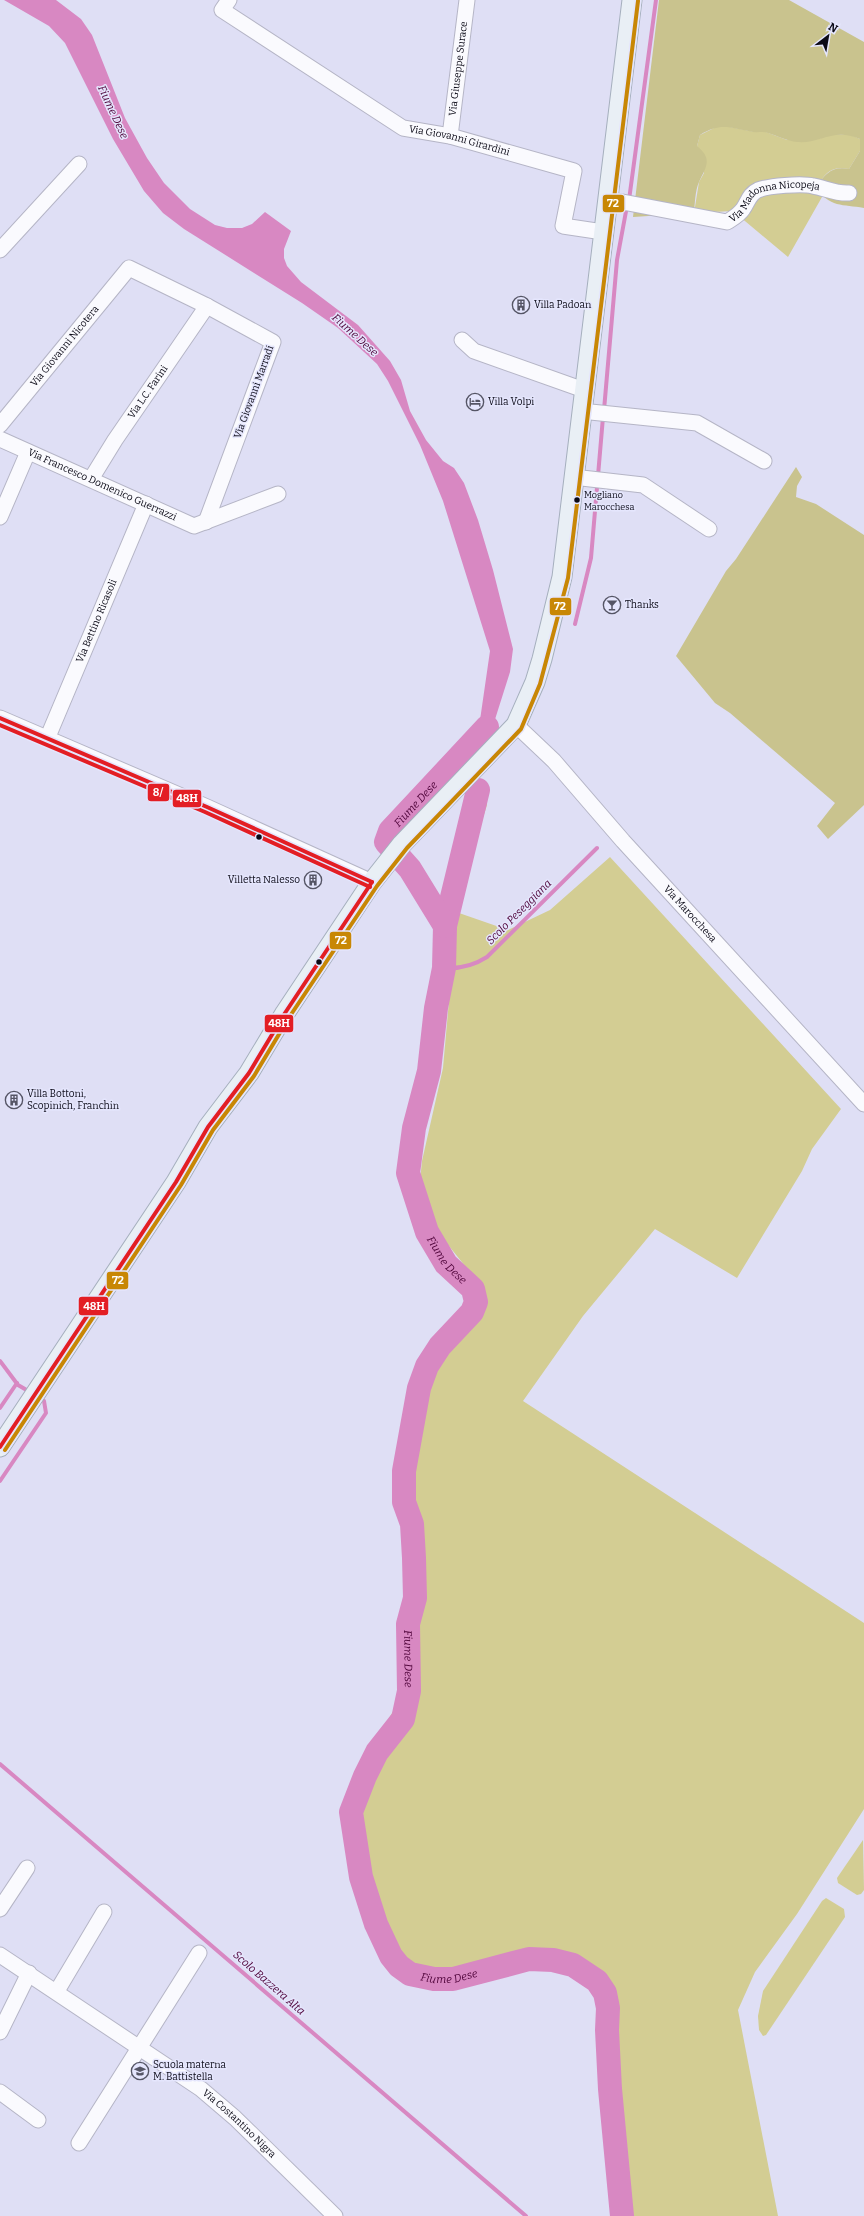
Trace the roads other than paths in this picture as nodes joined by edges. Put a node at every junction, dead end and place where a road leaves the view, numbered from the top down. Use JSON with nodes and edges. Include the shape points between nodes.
{"nodes":[{"id":1,"x":467,"y":0,"type":"edge"},
{"id":2,"x":632,"y":0,"type":"edge"},
{"id":3,"x":226,"y":5,"type":"edge"},
{"id":4,"x":450,"y":136,"type":"junction"},
{"id":5,"x":79,"y":164,"type":"dead end"},
{"id":6,"x":849,"y":192,"type":"dead end"},
{"id":7,"x":614,"y":201,"type":"junction"},
{"id":8,"x":596,"y":232,"type":"junction"},
{"id":9,"x":0,"y":250,"type":"edge"},
{"id":10,"x":129,"y":268,"type":"joint"},
{"id":11,"x":207,"y":306,"type":"junction"},
{"id":12,"x":462,"y":340,"type":"dead end"},
{"id":13,"x":584,"y":390,"type":"junction"},
{"id":14,"x":596,"y":413,"type":"junction"},
{"id":15,"x":0,"y":425,"type":"edge"},
{"id":16,"x":0,"y":439,"type":"edge"},
{"id":17,"x":28,"y":452,"type":"junction"},
{"id":18,"x":764,"y":461,"type":"dead end"},
{"id":19,"x":91,"y":479,"type":"junction"},
{"id":20,"x":590,"y":479,"type":"junction"},
{"id":21,"x":278,"y":494,"type":"dead end"},
{"id":22,"x":146,"y":504,"type":"junction"},
{"id":23,"x":0,"y":517,"type":"edge"},
{"id":24,"x":206,"y":522,"type":"junction"},
{"id":25,"x":709,"y":529,"type":"dead end"},
{"id":26,"x":0,"y":718,"type":"edge"},
{"id":27,"x":516,"y":724,"type":"junction"},
{"id":28,"x":47,"y":739,"type":"junction"},
{"id":29,"x":372,"y":882,"type":"junction"},
{"id":30,"x":864,"y":1104,"type":"edge"},
{"id":31,"x":0,"y":1447,"type":"edge"},
{"id":32,"x":27,"y":1868,"type":"dead end"},
{"id":33,"x":0,"y":1909,"type":"edge"},
{"id":34,"x":104,"y":1912,"type":"dead end"},
{"id":35,"x":199,"y":1954,"type":"dead end"},
{"id":36,"x":0,"y":1955,"type":"edge"},
{"id":37,"x":29,"y":1973,"type":"junction"},
{"id":38,"x":57,"y":1991,"type":"junction"},
{"id":39,"x":0,"y":2032,"type":"edge"},
{"id":40,"x":140,"y":2048,"type":"junction"},
{"id":41,"x":0,"y":2092,"type":"edge"},
{"id":42,"x":38,"y":2120,"type":"dead end"},
{"id":43,"x":79,"y":2143,"type":"dead end"},
{"id":44,"x":330,"y":2214,"type":"edge"}],
"edges":[{"from":1,"to":4,"type":"street","name":"Via Giuseppe Surace"},
{"from":2,"to":7,"type":"main road"},
{"from":3,"to":4,"type":"street","name":"Via Giovanni Girardini","via":[[404,128]]},
{"from":4,"to":8,"type":"street","name":"Via Giovanni Girardini","via":[[574,171],[563,226]]},
{"from":5,"to":9,"type":"street"},
{"from":6,"to":7,"type":"street","name":"Via Madonna Nicopeja","via":[[840,194],[811,185],[758,190],[748,197],[744,208],[726,222]]},
{"from":7,"to":8,"type":"main road"},
{"from":8,"to":13,"type":"main road"},
{"from":10,"to":11,"type":"street","name":"Via Giovanni Marradi"},
{"from":10,"to":15,"type":"street","name":"Via Giovanni Nicotera"},
{"from":11,"to":19,"type":"street","name":"Via L.C. Farini"},
{"from":11,"to":24,"type":"street","name":"Via Giovanni Marradi","via":[[273,342]]},
{"from":12,"to":13,"type":"street","via":[[474,351]]},
{"from":13,"to":14,"type":"main road"},
{"from":14,"to":18,"type":"street","via":[[697,423]]},
{"from":14,"to":20,"type":"main road"},
{"from":16,"to":17,"type":"street","name":"Via Francesco Domenico Guerrazzi"},
{"from":17,"to":19,"type":"street","name":"Via Francesco Domenico Guerrazzi"},
{"from":17,"to":23,"type":"street"},
{"from":19,"to":22,"type":"street","name":"Via Francesco Domenico Guerrazzi"},
{"from":20,"to":25,"type":"street","via":[[643,485]]},
{"from":20,"to":27,"type":"main road","via":[[535,682]]},
{"from":21,"to":24,"type":"street"},
{"from":22,"to":24,"type":"street","name":"Via Francesco Domenico Guerrazzi","via":[[194,526]]},
{"from":22,"to":28,"type":"street","name":"Via Bettino Ricasoli"},
{"from":26,"to":28,"type":"street"},
{"from":27,"to":29,"type":"main road","via":[[402,844]]},
{"from":27,"to":30,"type":"street","name":"Via Marocchesa","via":[[554,760],[623,841]]},
{"from":28,"to":29,"type":"street","via":[[207,807]]},
{"from":29,"to":31,"type":"main road","via":[[285,1013],[249,1073],[208,1127],[176,1182]]},
{"from":32,"to":33,"type":"street"},
{"from":34,"to":38,"type":"street"},
{"from":35,"to":40,"type":"street"},
{"from":36,"to":37,"type":"street","name":"Via Costantino Nigra"},
{"from":37,"to":38,"type":"street","name":"Via Costantino Nigra"},
{"from":37,"to":39,"type":"street"},
{"from":38,"to":40,"type":"street","name":"Via Costantino Nigra"},
{"from":40,"to":43,"type":"street"},
{"from":40,"to":44,"type":"street","name":"Via Costantino Nigra","via":[[201,2089],[235,2118]]},
{"from":41,"to":42,"type":"street"}]}
